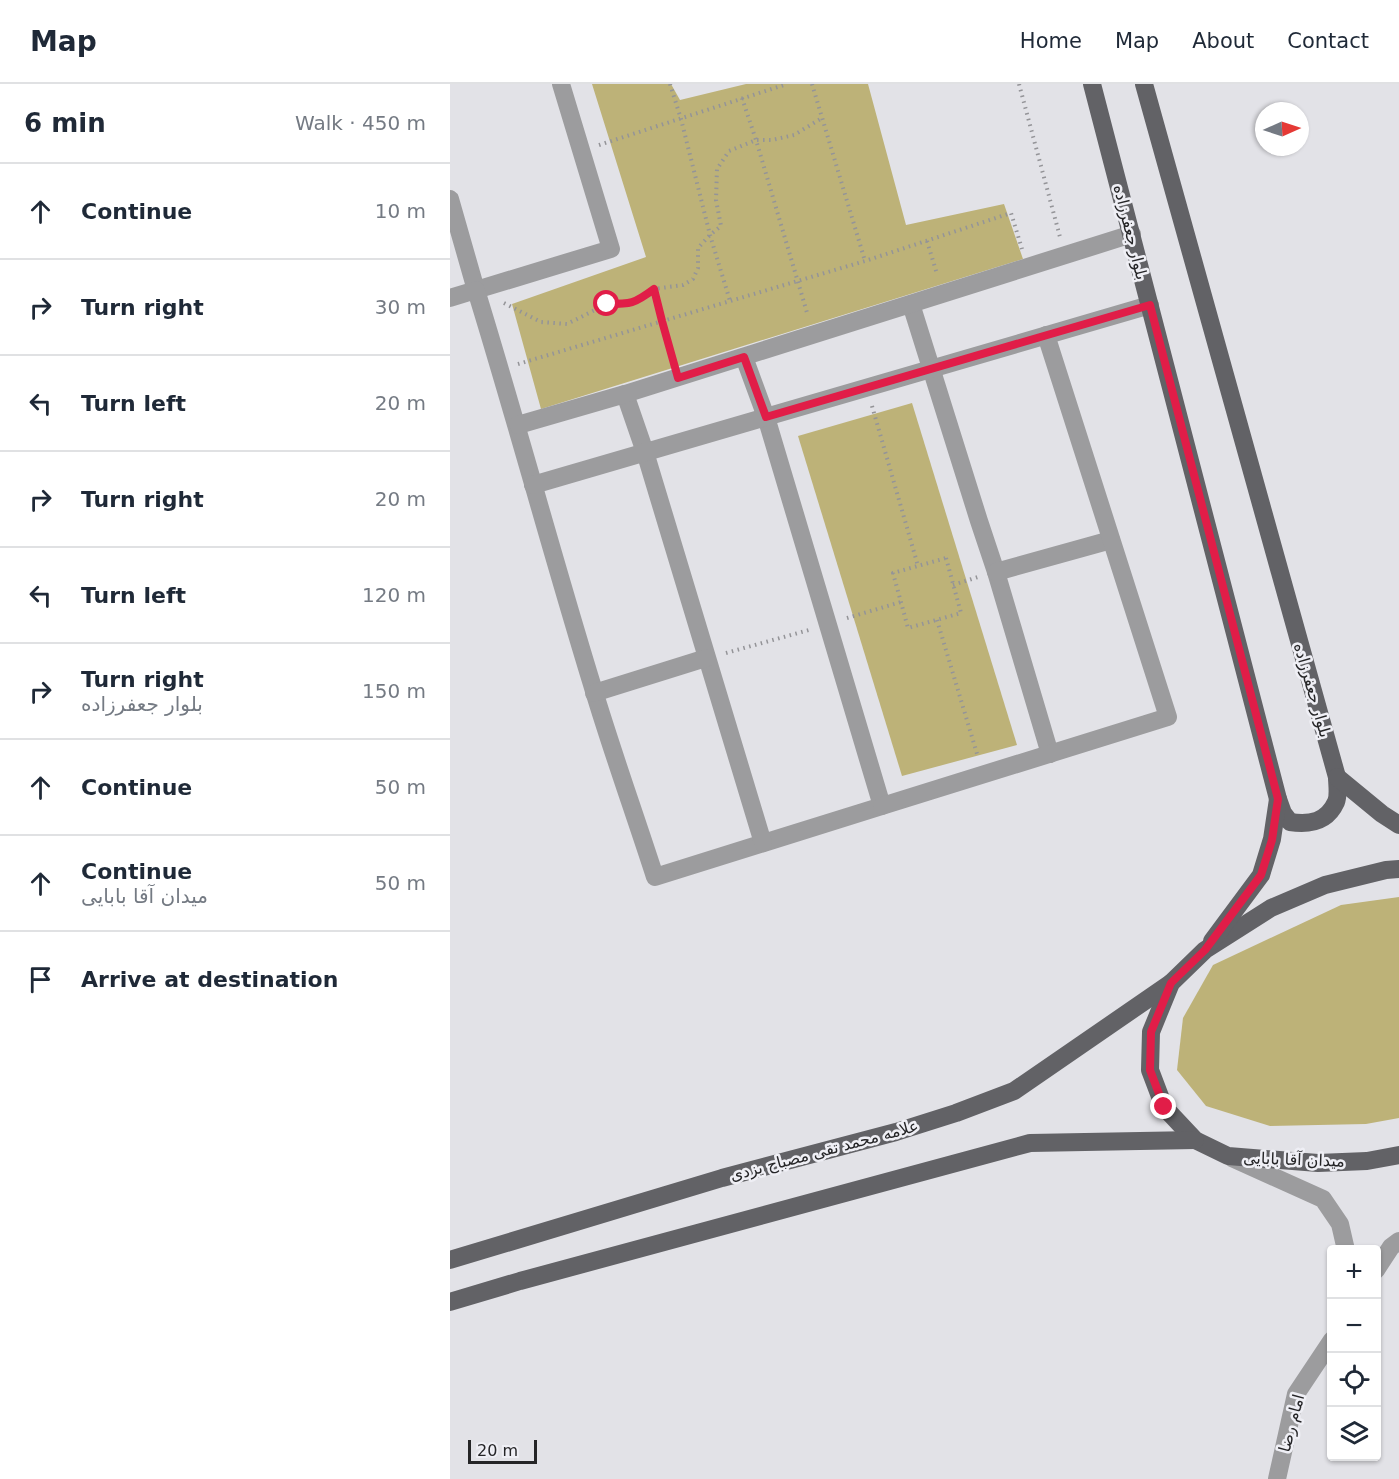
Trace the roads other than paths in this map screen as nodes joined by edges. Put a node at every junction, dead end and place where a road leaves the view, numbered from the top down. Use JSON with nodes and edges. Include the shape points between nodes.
{"nodes":[{"id":1,"x":561,"y":84,"type":"edge"},
{"id":2,"x":1092,"y":84,"type":"edge"},
{"id":3,"x":1144,"y":84,"type":"edge"},
{"id":4,"x":450,"y":199,"type":"edge"},
{"id":5,"x":1132,"y":234,"type":"junction"},
{"id":6,"x":476,"y":290,"type":"junction"},
{"id":7,"x":450,"y":298,"type":"edge"},
{"id":8,"x":911,"y":304,"type":"junction"},
{"id":9,"x":1150,"y":305,"type":"junction"},
{"id":10,"x":1046,"y":336,"type":"junction"},
{"id":11,"x":744,"y":357,"type":"junction"},
{"id":12,"x":932,"y":369,"type":"junction"},
{"id":13,"x":626,"y":394,"type":"junction"},
{"id":14,"x":766,"y":417,"type":"junction"},
{"id":15,"x":518,"y":425,"type":"junction"},
{"id":16,"x":645,"y":452,"type":"junction"},
{"id":17,"x":533,"y":485,"type":"junction"},
{"id":18,"x":1111,"y":540,"type":"junction"},
{"id":19,"x":996,"y":572,"type":"junction"},
{"id":20,"x":706,"y":658,"type":"junction"},
{"id":21,"x":594,"y":693,"type":"junction"},
{"id":22,"x":1050,"y":754,"type":"junction"},
{"id":23,"x":1337,"y":777,"type":"junction"},
{"id":24,"x":1278,"y":799,"type":"junction"},
{"id":25,"x":882,"y":806,"type":"junction"},
{"id":26,"x":1399,"y":825,"type":"edge"},
{"id":27,"x":763,"y":843,"type":"junction"},
{"id":28,"x":1399,"y":869,"type":"edge"},
{"id":29,"x":1205,"y":950,"type":"junction"},
{"id":30,"x":1171,"y":983,"type":"junction"},
{"id":31,"x":1195,"y":1140,"type":"junction"},
{"id":32,"x":1399,"y":1155,"type":"edge"},
{"id":33,"x":1228,"y":1156,"type":"junction"},
{"id":34,"x":1399,"y":1240,"type":"edge"},
{"id":35,"x":1345,"y":1245,"type":"edge"},
{"id":36,"x":450,"y":1260,"type":"edge"},
{"id":37,"x":1381,"y":1263,"type":"edge"},
{"id":38,"x":450,"y":1302,"type":"edge"},
{"id":39,"x":1327,"y":1348,"type":"edge"},
{"id":40,"x":1277,"y":1479,"type":"edge"}],
"edges":[{"from":1,"to":6,"type":"street","via":[[611,249]]},
{"from":2,"to":5,"type":"main road","name":"بلوار جعفرزاده"},
{"from":3,"to":23,"type":"main road","name":"بلوار جعفرزاده"},
{"from":4,"to":6,"type":"street"},
{"from":5,"to":8,"type":"street"},
{"from":5,"to":9,"type":"main road","name":"بلوار جعفرزاده"},
{"from":6,"to":7,"type":"street"},
{"from":6,"to":15,"type":"street"},
{"from":8,"to":11,"type":"street"},
{"from":8,"to":12,"type":"street"},
{"from":9,"to":10,"type":"street"},
{"from":9,"to":24,"type":"main road","name":"بلوار جعفرزاده"},
{"from":10,"to":12,"type":"street"},
{"from":10,"to":18,"type":"street"},
{"from":11,"to":13,"type":"street"},
{"from":11,"to":14,"type":"street"},
{"from":12,"to":14,"type":"street"},
{"from":12,"to":19,"type":"street"},
{"from":13,"to":15,"type":"street"},
{"from":13,"to":16,"type":"street"},
{"from":14,"to":16,"type":"street"},
{"from":14,"to":25,"type":"street"},
{"from":15,"to":17,"type":"street"},
{"from":16,"to":17,"type":"street"},
{"from":16,"to":20,"type":"street"},
{"from":17,"to":21,"type":"street"},
{"from":18,"to":19,"type":"street"},
{"from":18,"to":22,"type":"street","via":[[1168,717]]},
{"from":19,"to":22,"type":"street"},
{"from":20,"to":21,"type":"street"},
{"from":20,"to":27,"type":"street"},
{"from":21,"to":27,"type":"street","via":[[655,877]]},
{"from":22,"to":25,"type":"street"},
{"from":23,"to":24,"type":"main road","via":[[1337,800],[1328,815],[1314,823],[1290,822]]},
{"from":23,"to":26,"type":"main road"},
{"from":24,"to":29,"type":"main road","via":[[1272,840],[1261,875]]},
{"from":25,"to":27,"type":"street"},
{"from":28,"to":29,"type":"main road","name":"میدان آقا بابایی","via":[[1325,885],[1271,908]]},
{"from":29,"to":30,"type":"main road","name":"میدان آقا بابایی"},
{"from":30,"to":31,"type":"main road","name":"میدان آقا بابایی","via":[[1151,1032],[1150,1070],[1164,1107]]},
{"from":30,"to":36,"type":"main road","name":"علامه محمد تقی مصباح یزدی","via":[[1014,1092],[896,1132],[722,1178]]},
{"from":31,"to":33,"type":"main road","name":"میدان آقا بابایی"},
{"from":31,"to":38,"type":"main road","via":[[1030,1143]]},
{"from":32,"to":33,"type":"main road","name":"میدان آقا بابایی","via":[[1318,1163]]},
{"from":33,"to":35,"type":"street","via":[[1323,1198],[1340,1224]]},
{"from":34,"to":37,"type":"street"},
{"from":39,"to":40,"type":"street","name":"امام رضا","via":[[1296,1394]]}]}
